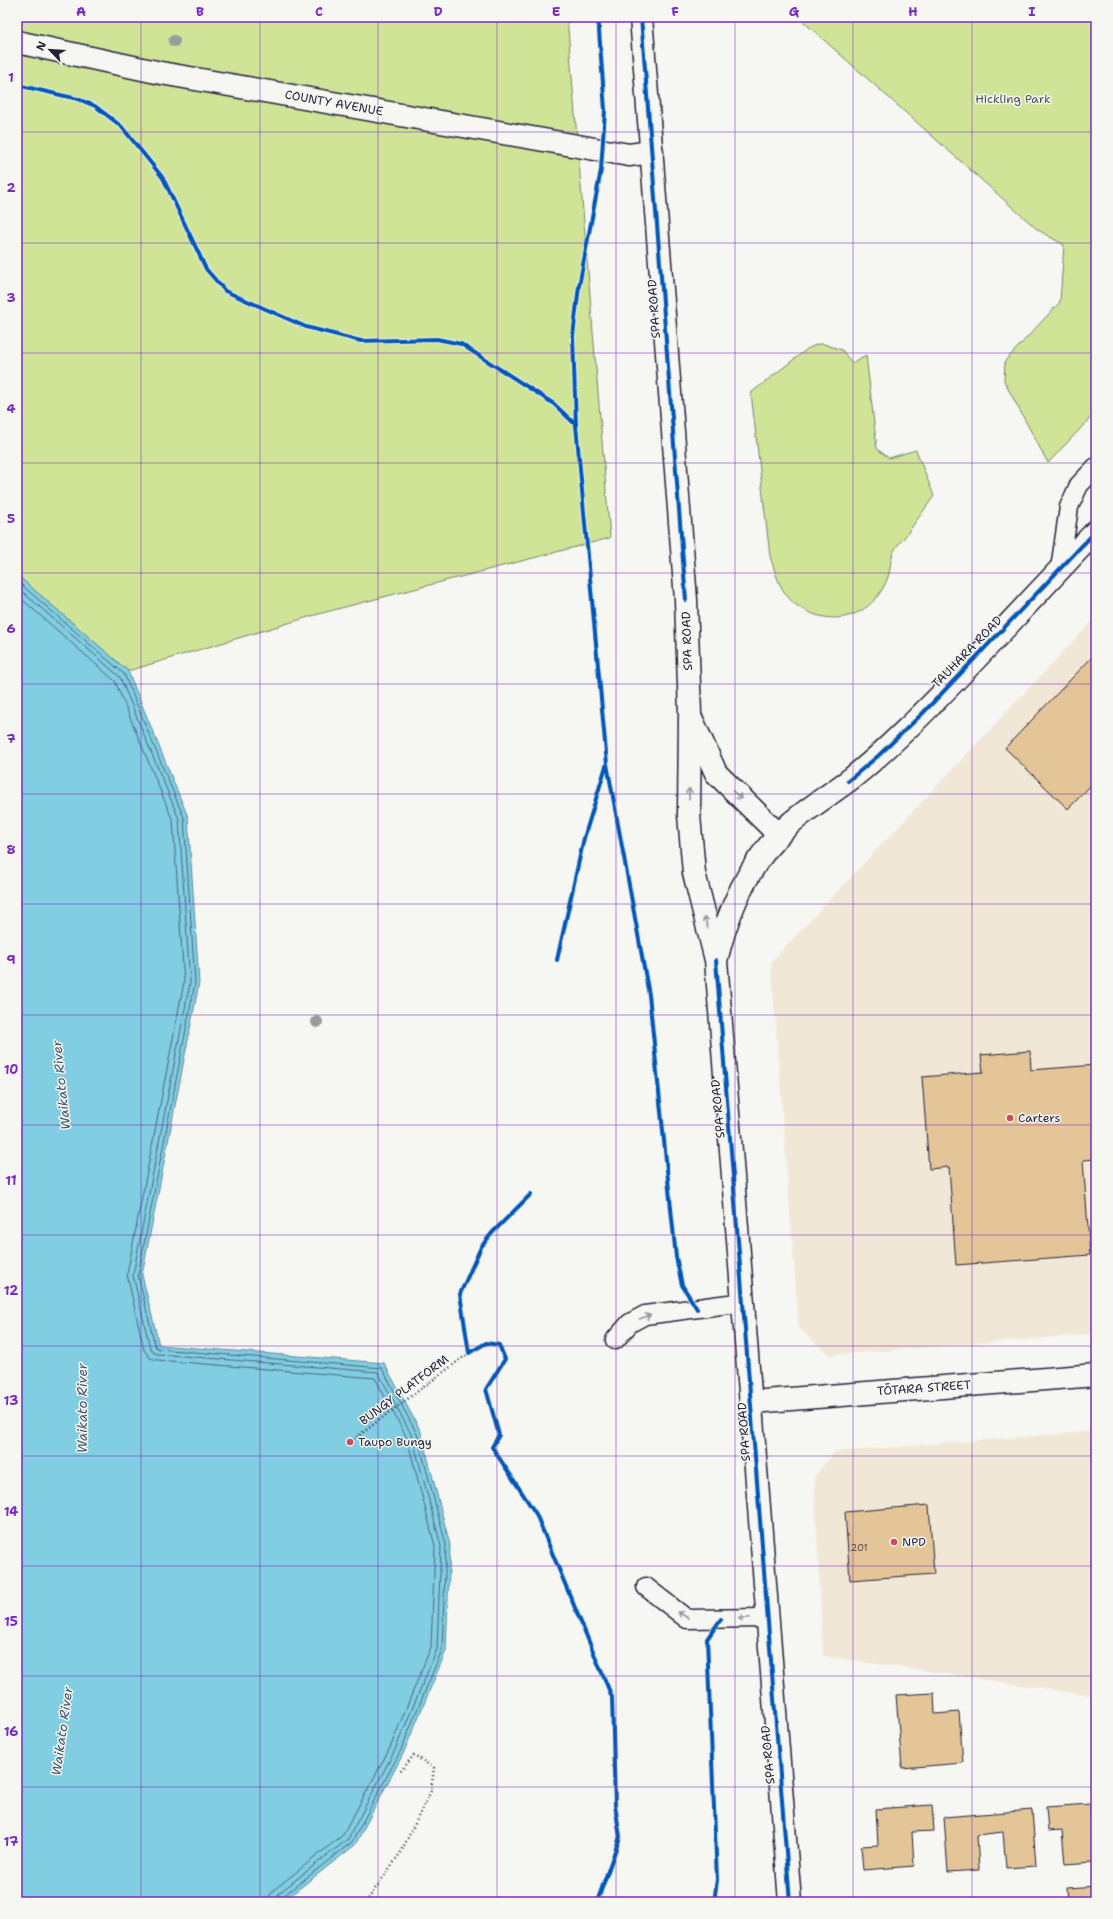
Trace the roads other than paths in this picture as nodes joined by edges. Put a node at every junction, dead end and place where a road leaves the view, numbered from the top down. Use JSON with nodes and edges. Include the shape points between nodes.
{"nodes":[{"id":1,"x":641,"y":17,"type":"edge"},
{"id":2,"x":17,"y":42,"type":"edge"},
{"id":3,"x":652,"y":152,"type":"junction"},
{"id":4,"x":1096,"y":467,"type":"edge"},
{"id":5,"x":1096,"y":531,"type":"edge"},
{"id":6,"x":1060,"y":569,"type":"junction"},
{"id":7,"x":690,"y":714,"type":"junction"},
{"id":8,"x":780,"y":835,"type":"junction"},
{"id":9,"x":716,"y":960,"type":"junction"},
{"id":10,"x":744,"y":1302,"type":"junction"},
{"id":11,"x":615,"y":1340,"type":"dead end"},
{"id":12,"x":1096,"y":1375,"type":"edge"},
{"id":13,"x":752,"y":1402,"type":"junction"},
{"id":14,"x":646,"y":1587,"type":"dead end"},
{"id":15,"x":767,"y":1618,"type":"junction"},
{"id":16,"x":790,"y":1902,"type":"edge"}],
"edges":[{"from":1,"to":3,"type":"main road","name":"SPA ROAD"},
{"from":2,"to":3,"type":"main road","name":"COUNTY AVENUE","via":[[161,73],[629,155]]},
{"from":3,"to":7,"type":"main road","name":"SPA ROAD","via":[[686,600]]},
{"from":4,"to":6,"type":"lane","via":[[1079,485],[1069,507]]},
{"from":5,"to":6,"type":"main road","name":"TAUHARA ROAD"},
{"from":6,"to":8,"type":"main road","name":"TAUHARA ROAD","via":[[878,756],[790,824]]},
{"from":7,"to":8,"type":"main road","name":"SPA ROAD","one_way":true,"via":[[716,774]]},
{"from":9,"to":7,"type":"main road","name":"SPA ROAD","one_way":true,"via":[[694,873],[689,815]]},
{"from":8,"to":9,"type":"main road","name":"SPA ROAD","via":[[746,878],[724,928]]},
{"from":9,"to":10,"type":"main road","name":"SPA ROAD"},
{"from":11,"to":10,"type":"lane","one_way":true,"via":[[630,1324],[645,1315]]},
{"from":10,"to":13,"type":"main road","name":"SPA ROAD"},
{"from":12,"to":13,"type":"main road","name":"TŌTARA STREET"},
{"from":13,"to":15,"type":"main road","name":"SPA ROAD"},
{"from":15,"to":14,"type":"lane","one_way":true,"via":[[687,1619]]},
{"from":15,"to":16,"type":"main road","name":"SPA ROAD"}]}
